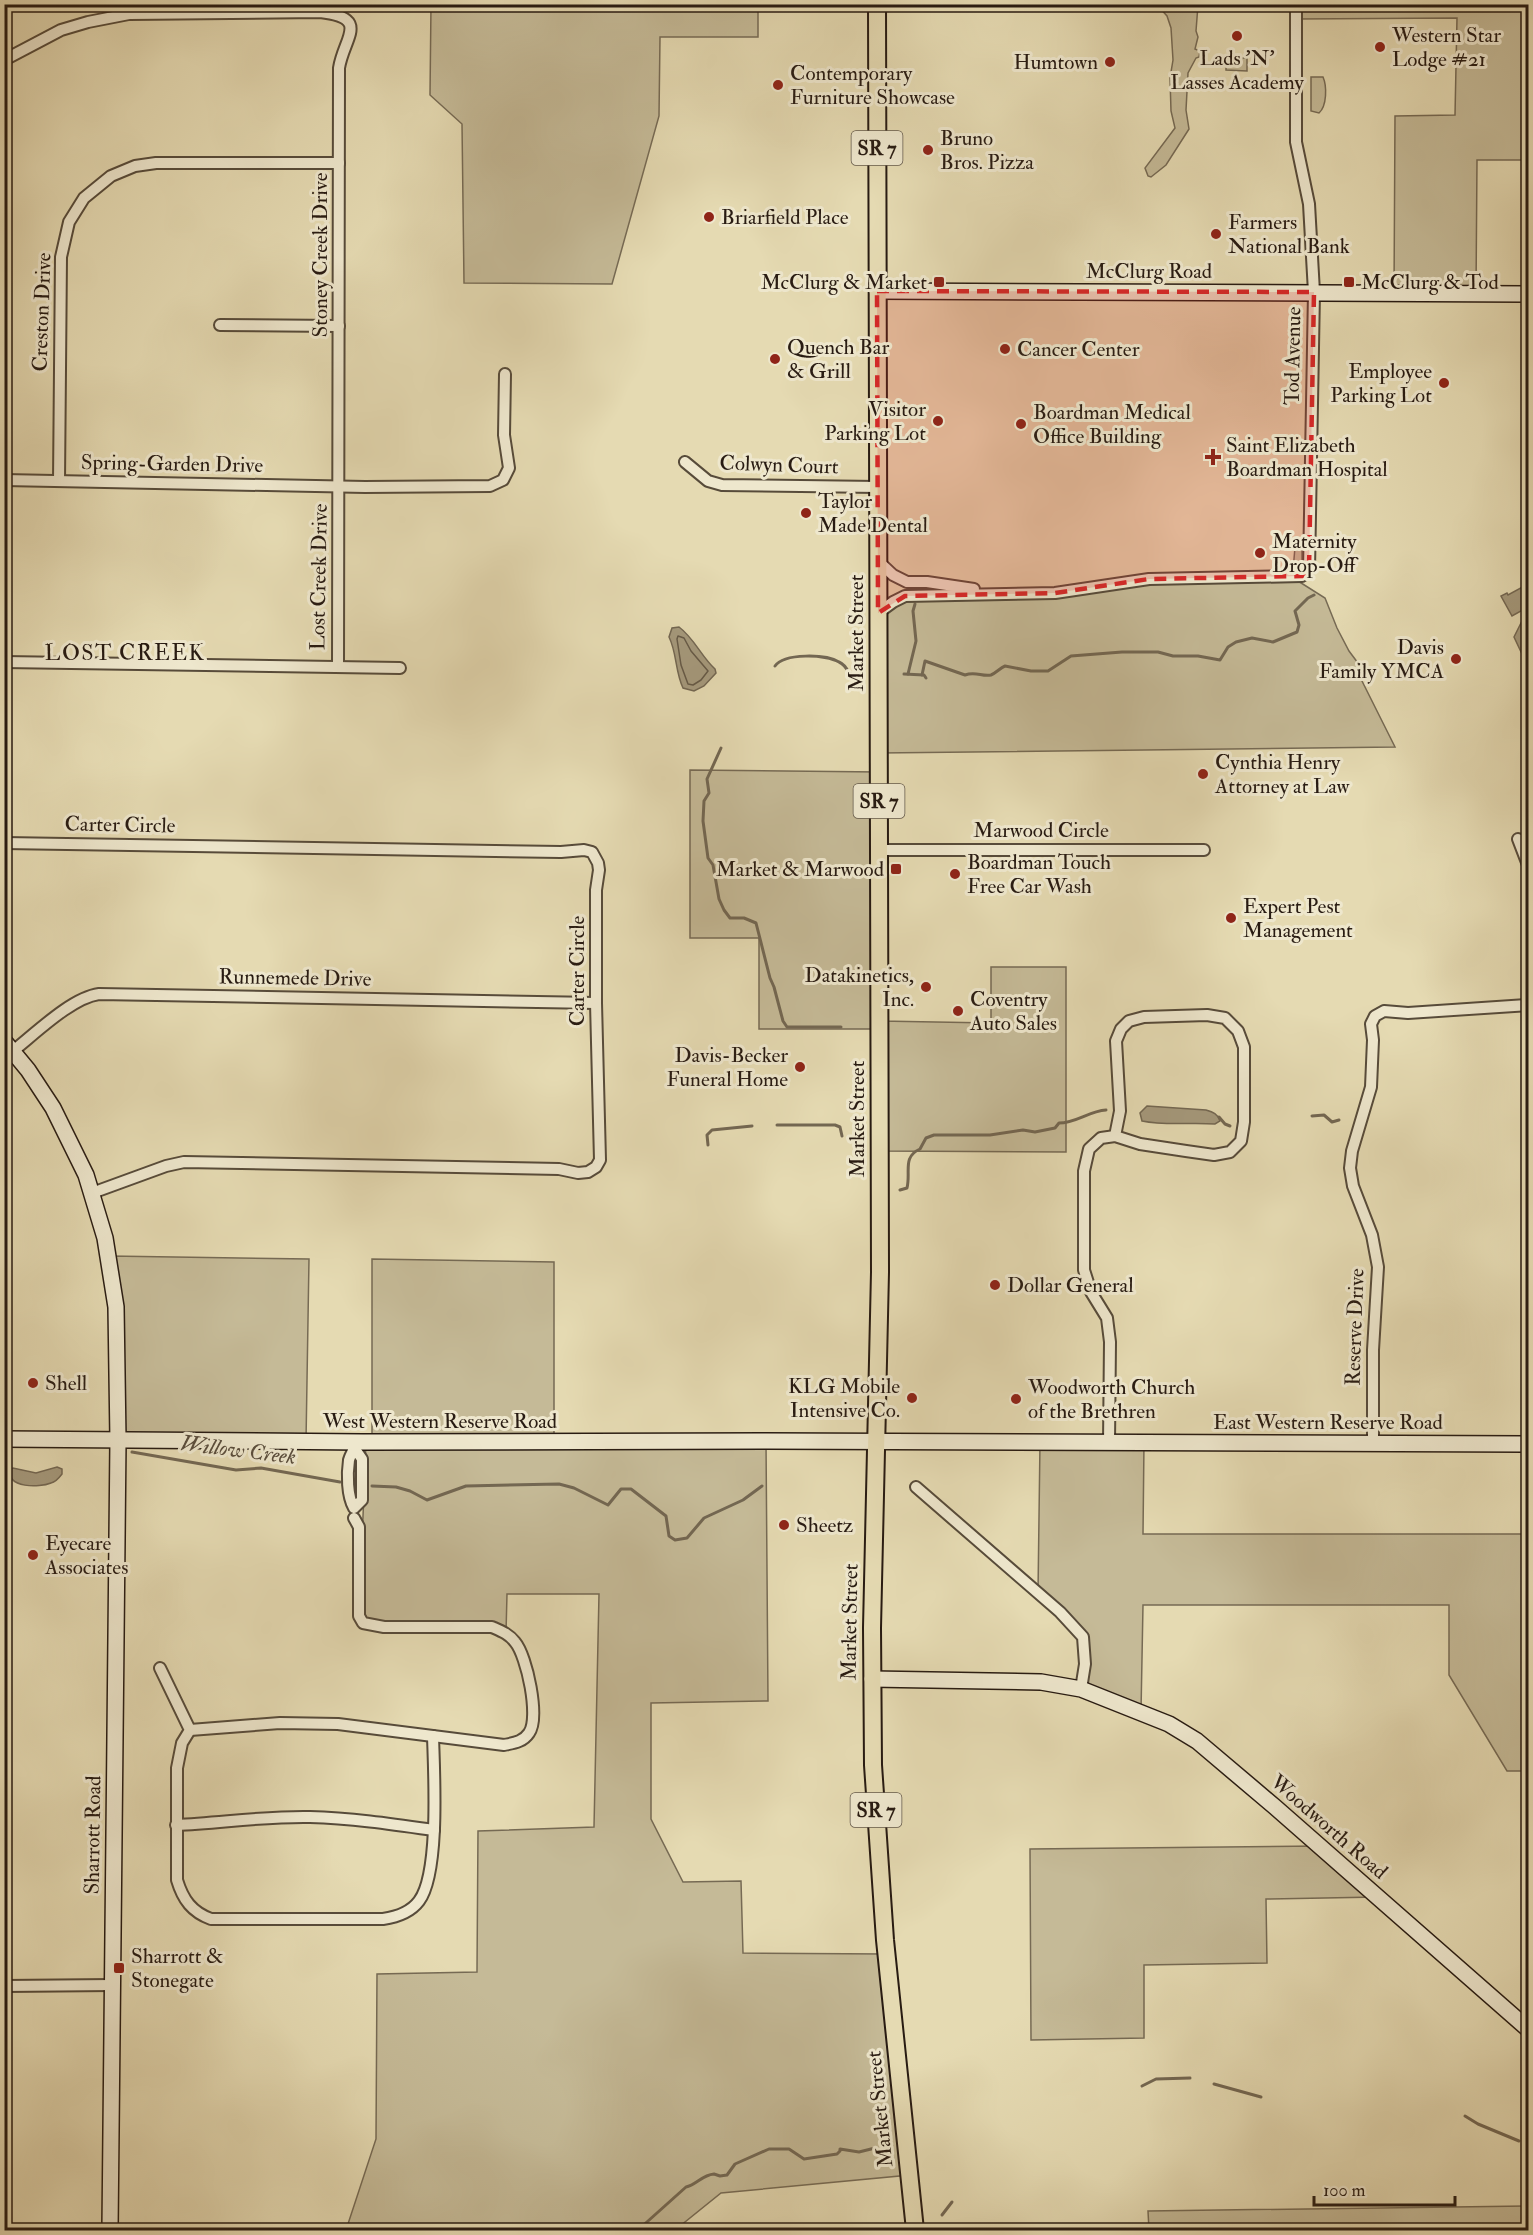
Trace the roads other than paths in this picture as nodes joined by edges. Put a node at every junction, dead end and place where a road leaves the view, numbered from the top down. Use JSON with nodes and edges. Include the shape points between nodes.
{"nodes":[{"id":1,"x":877,"y":4,"type":"edge"},
{"id":2,"x":1296,"y":4,"type":"edge"},
{"id":3,"x":201,"y":8,"type":"edge"},
{"id":4,"x":4,"y":60,"type":"edge"},
{"id":5,"x":339,"y":163,"type":"junction"},
{"id":6,"x":877,"y":291,"type":"junction"},
{"id":7,"x":1314,"y":292,"type":"junction"},
{"id":8,"x":1528,"y":294,"type":"edge"},
{"id":9,"x":220,"y":325,"type":"dead end"},
{"id":10,"x":339,"y":326,"type":"junction"},
{"id":11,"x":505,"y":374,"type":"dead end"},
{"id":12,"x":685,"y":462,"type":"dead end"},
{"id":13,"x":4,"y":480,"type":"edge"},
{"id":14,"x":59,"y":481,"type":"junction"},
{"id":15,"x":339,"y":487,"type":"junction"},
{"id":16,"x":878,"y":487,"type":"junction"},
{"id":17,"x":878,"y":561,"type":"junction"},
{"id":18,"x":992,"y":593,"type":"junction"},
{"id":19,"x":878,"y":613,"type":"junction"},
{"id":20,"x":4,"y":662,"type":"edge"},
{"id":21,"x":338,"y":667,"type":"junction"},
{"id":22,"x":400,"y":668,"type":"dead end"},
{"id":23,"x":1518,"y":839,"type":"dead end"},
{"id":24,"x":4,"y":843,"type":"edge"},
{"id":25,"x":879,"y":850,"type":"junction"},
{"id":26,"x":1204,"y":850,"type":"dead end"},
{"id":27,"x":1528,"y":866,"type":"edge"},
{"id":28,"x":596,"y":1003,"type":"junction"},
{"id":29,"x":1528,"y":1005,"type":"edge"},
{"id":30,"x":7,"y":1050,"type":"edge"},
{"id":31,"x":1115,"y":1136,"type":"junction"},
{"id":32,"x":92,"y":1192,"type":"junction"},
{"id":33,"x":4,"y":1439,"type":"edge"},
{"id":34,"x":118,"y":1440,"type":"junction"},
{"id":35,"x":875,"y":1442,"type":"junction"},
{"id":36,"x":1109,"y":1443,"type":"junction"},
{"id":37,"x":1373,"y":1443,"type":"junction"},
{"id":38,"x":1528,"y":1444,"type":"edge"},
{"id":39,"x":916,"y":1487,"type":"dead end"},
{"id":40,"x":354,"y":1518,"type":"dead end"},
{"id":41,"x":160,"y":1668,"type":"dead end"},
{"id":42,"x":872,"y":1679,"type":"junction"},
{"id":43,"x":1081,"y":1689,"type":"junction"},
{"id":44,"x":190,"y":1730,"type":"junction"},
{"id":45,"x":433,"y":1736,"type":"junction"},
{"id":46,"x":176,"y":1825,"type":"junction"},
{"id":47,"x":434,"y":1830,"type":"junction"},
{"id":48,"x":113,"y":1985,"type":"junction"},
{"id":49,"x":4,"y":1986,"type":"edge"},
{"id":50,"x":1528,"y":2029,"type":"edge"},
{"id":51,"x":110,"y":2230,"type":"edge"},
{"id":52,"x":915,"y":2230,"type":"edge"}],
"edges":[{"from":1,"to":6,"type":"main road","name":"Market Street","number":"SR 7"},
{"from":2,"to":7,"type":"street","name":"Tod Avenue","via":[[1296,142],[1309,204]]},
{"from":3,"to":4,"type":"street","via":[[88,22],[46,36]]},
{"from":3,"to":5,"type":"street","name":"Stoney Creek Drive","via":[[342,16],[351,27],[351,35],[339,68]]},
{"from":5,"to":10,"type":"street","name":"Stoney Creek Drive"},
{"from":5,"to":14,"type":"street","name":"Creston Drive","via":[[143,164],[111,176],[84,198],[69,222],[61,257]]},
{"from":6,"to":7,"type":"main road","name":"McClurg Road"},
{"from":6,"to":16,"type":"main road","name":"Market Street","number":"SR 7"},
{"from":7,"to":8,"type":"main road","name":"McClurg Road"},
{"from":7,"to":18,"type":"street","name":"Tod Avenue","via":[[1309,570],[1302,576],[1149,579],[1055,593]]},
{"from":9,"to":10,"type":"street"},
{"from":10,"to":15,"type":"street","name":"Stoney Creek Drive"},
{"from":11,"to":15,"type":"street","name":"Spring-Garden Drive","via":[[504,435],[509,468],[497,484]]},
{"from":12,"to":16,"type":"street","name":"Colwyn Court","via":[[708,482],[722,485]]},
{"from":13,"to":14,"type":"street","name":"Spring-Garden Drive"},
{"from":14,"to":15,"type":"street","name":"Spring-Garden Drive"},
{"from":15,"to":21,"type":"street","name":"Lost Creek Drive"},
{"from":16,"to":17,"type":"main road","name":"Market Street","number":"SR 7"},
{"from":17,"to":18,"type":"street","name":"Tod Avenue","via":[[907,582]]},
{"from":17,"to":19,"type":"main road","name":"Market Street","number":"SR 7"},
{"from":18,"to":19,"type":"street","name":"Tod Avenue","via":[[905,596]]},
{"from":19,"to":25,"type":"main road","name":"Market Street","number":"SR 7"},
{"from":20,"to":21,"type":"street","name":"Lost Creek Drive"},
{"from":21,"to":22,"type":"street","name":"Lost Creek Drive"},
{"from":23,"to":27,"type":"street"},
{"from":24,"to":28,"type":"street","name":"Carter Circle","via":[[590,851],[599,870]]},
{"from":25,"to":26,"type":"street","name":"Marwood Circle"},
{"from":25,"to":35,"type":"main road","name":"Market Street","number":"SR 7","via":[[880,1272]]},
{"from":28,"to":30,"type":"street","name":"Runnemede Drive","via":[[99,994],[79,1000]]},
{"from":28,"to":32,"type":"street","name":"Carter Circle","via":[[600,1155],[596,1167],[588,1172],[184,1162]]},
{"from":29,"to":37,"type":"street","name":"Reserve Drive","via":[[1384,1011],[1371,1023],[1371,1086],[1350,1168],[1378,1267]]},
{"from":30,"to":32,"type":"main road","name":"Sharrott Road","via":[[39,1086],[64,1129]]},
{"from":31,"to":31,"type":"street","via":[[1140,1144],[1214,1155],[1230,1152],[1241,1141],[1244,1122],[1244,1047],[1238,1031],[1225,1018],[1207,1015],[1129,1021],[1120,1029],[1116,1041],[1120,1111]]},
{"from":31,"to":36,"type":"street","via":[[1101,1138],[1089,1149],[1084,1171],[1084,1270],[1091,1292],[1107,1318],[1110,1342]]},
{"from":32,"to":34,"type":"main road","name":"Sharrott Road","via":[[105,1238],[116,1307]]},
{"from":33,"to":34,"type":"main road","name":"West Western Reserve Road"},
{"from":34,"to":35,"type":"main road","name":"West Western Reserve Road","via":[[355,1446]]},
{"from":34,"to":48,"type":"main road","name":"Sharrott Road"},
{"from":35,"to":36,"type":"main road","name":"East Western Reserve Road"},
{"from":35,"to":42,"type":"main road","name":"Market Street","number":"SR 7"},
{"from":36,"to":37,"type":"main road","name":"East Western Reserve Road"},
{"from":37,"to":38,"type":"main road","name":"East Western Reserve Road"},
{"from":39,"to":43,"type":"street","via":[[1060,1612],[1083,1637],[1085,1664]]},
{"from":40,"to":45,"type":"street","via":[[359,1527],[359,1616],[363,1623],[384,1627],[492,1627],[506,1633],[521,1653],[534,1715],[534,1724],[523,1740],[504,1744]]},
{"from":41,"to":44,"type":"street"},
{"from":42,"to":43,"type":"main road","name":"Woodworth Road","via":[[1012,1680]]},
{"from":42,"to":52,"type":"main road","name":"Market Street","number":"SR 7","via":[[878,1843]]},
{"from":43,"to":50,"type":"main road","name":"Woodworth Road","via":[[1169,1724],[1197,1741]]},
{"from":44,"to":45,"type":"street","via":[[280,1723],[338,1724]]},
{"from":44,"to":46,"type":"street","via":[[178,1762]]},
{"from":45,"to":47,"type":"street"},
{"from":46,"to":47,"type":"street","via":[[310,1817]]},
{"from":46,"to":47,"type":"street","via":[[177,1880],[182,1896],[203,1916],[222,1921],[397,1917],[409,1911],[426,1890]]},
{"from":48,"to":49,"type":"street"},
{"from":48,"to":51,"type":"main road","name":"Sharrott Road"}]}
